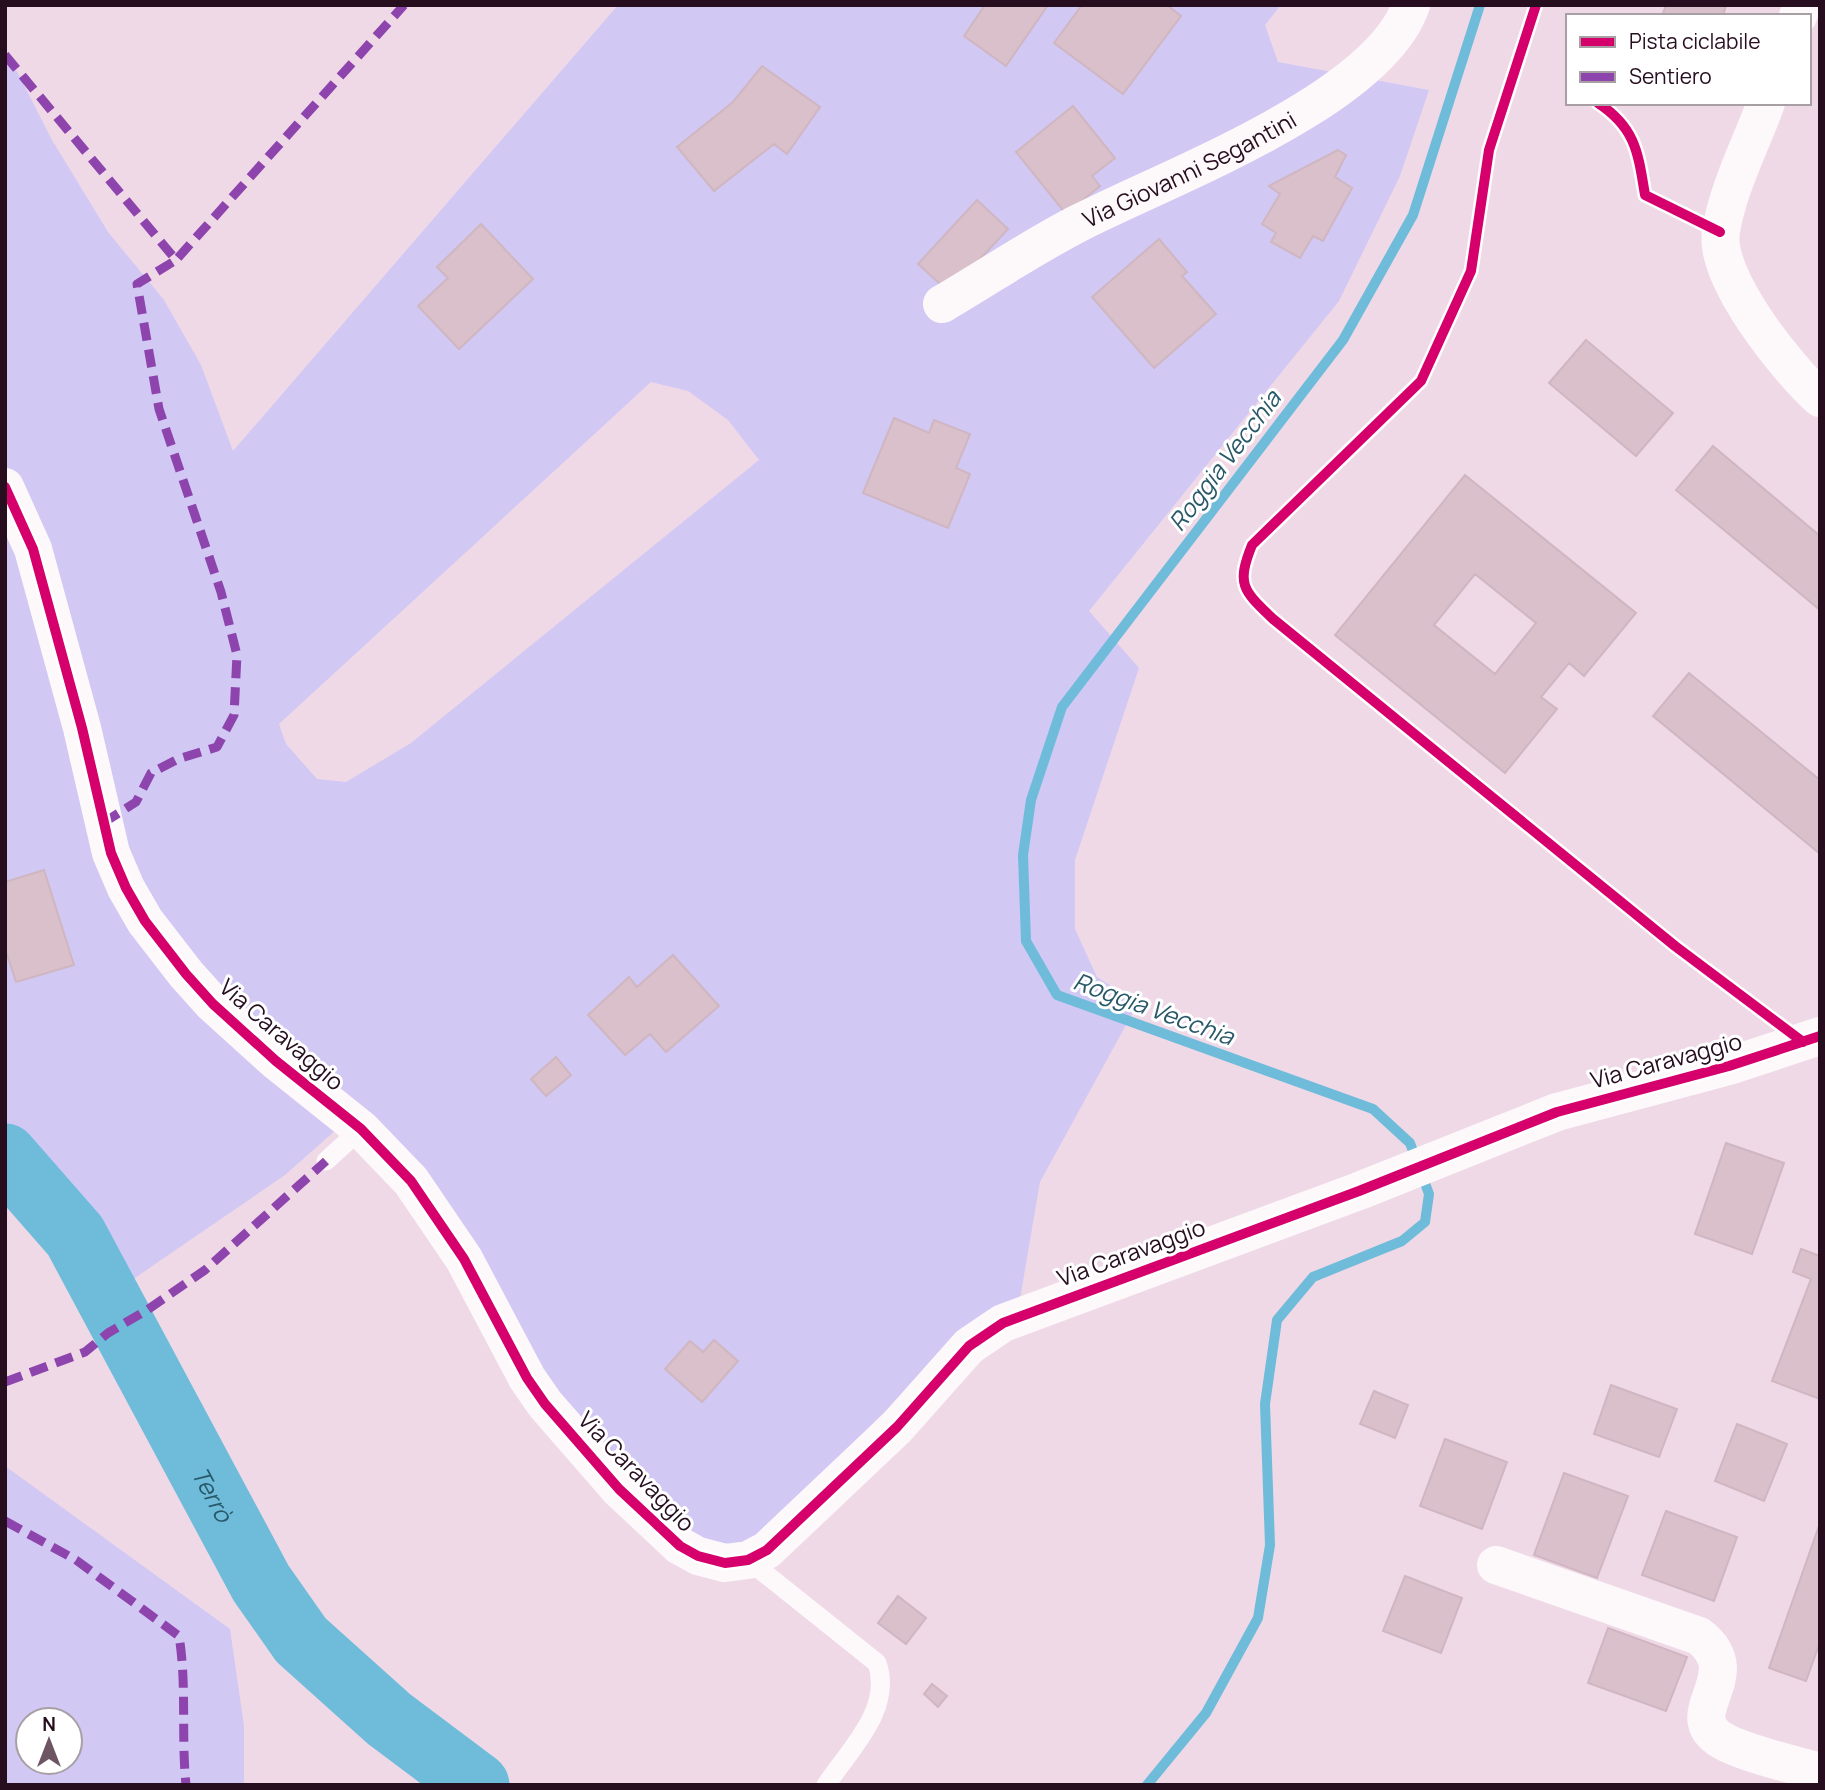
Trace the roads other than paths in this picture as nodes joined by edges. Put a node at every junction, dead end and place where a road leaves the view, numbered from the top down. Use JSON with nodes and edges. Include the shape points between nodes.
{"nodes":[{"id":1,"x":1410,"y":5,"type":"edge"},
{"id":2,"x":1765,"y":105,"type":"edge"},
{"id":3,"x":942,"y":304,"type":"dead end"},
{"id":4,"x":1820,"y":398,"type":"edge"},
{"id":5,"x":5,"y":487,"type":"edge"},
{"id":6,"x":1820,"y":1036,"type":"edge"},
{"id":7,"x":361,"y":1129,"type":"junction"},
{"id":8,"x":326,"y":1161,"type":"dead end"},
{"id":9,"x":748,"y":1560,"type":"junction"},
{"id":10,"x":1496,"y":1565,"type":"dead end"},
{"id":11,"x":1820,"y":1772,"type":"edge"},
{"id":12,"x":826,"y":1785,"type":"edge"}],
"edges":[{"from":1,"to":3,"type":"street","name":"Via Giovanni Segantini","via":[[1399,30],[1381,52],[1303,110],[1205,165],[1077,224]]},
{"from":2,"to":4,"type":"street","via":[[1720,232],[1723,258],[1728,274],[1772,344]]},
{"from":5,"to":7,"type":"street","name":"Via Caravaggio","via":[[33,549],[108,843],[126,888],[157,938],[213,1004]]},
{"from":6,"to":9,"type":"street","name":"Via Caravaggio","via":[[1729,1066],[1580,1105],[1015,1317],[969,1346],[897,1427],[776,1544]]},
{"from":7,"to":8,"type":"lane"},
{"from":7,"to":9,"type":"street","name":"Via Caravaggio","via":[[411,1181],[439,1220],[527,1378],[599,1468],[688,1551],[718,1562]]},
{"from":9,"to":12,"type":"lane","via":[[877,1663],[882,1687],[876,1710]]},
{"from":10,"to":11,"type":"street","via":[[1699,1636],[1718,1660],[1706,1716],[1712,1733],[1726,1743]]}]}
